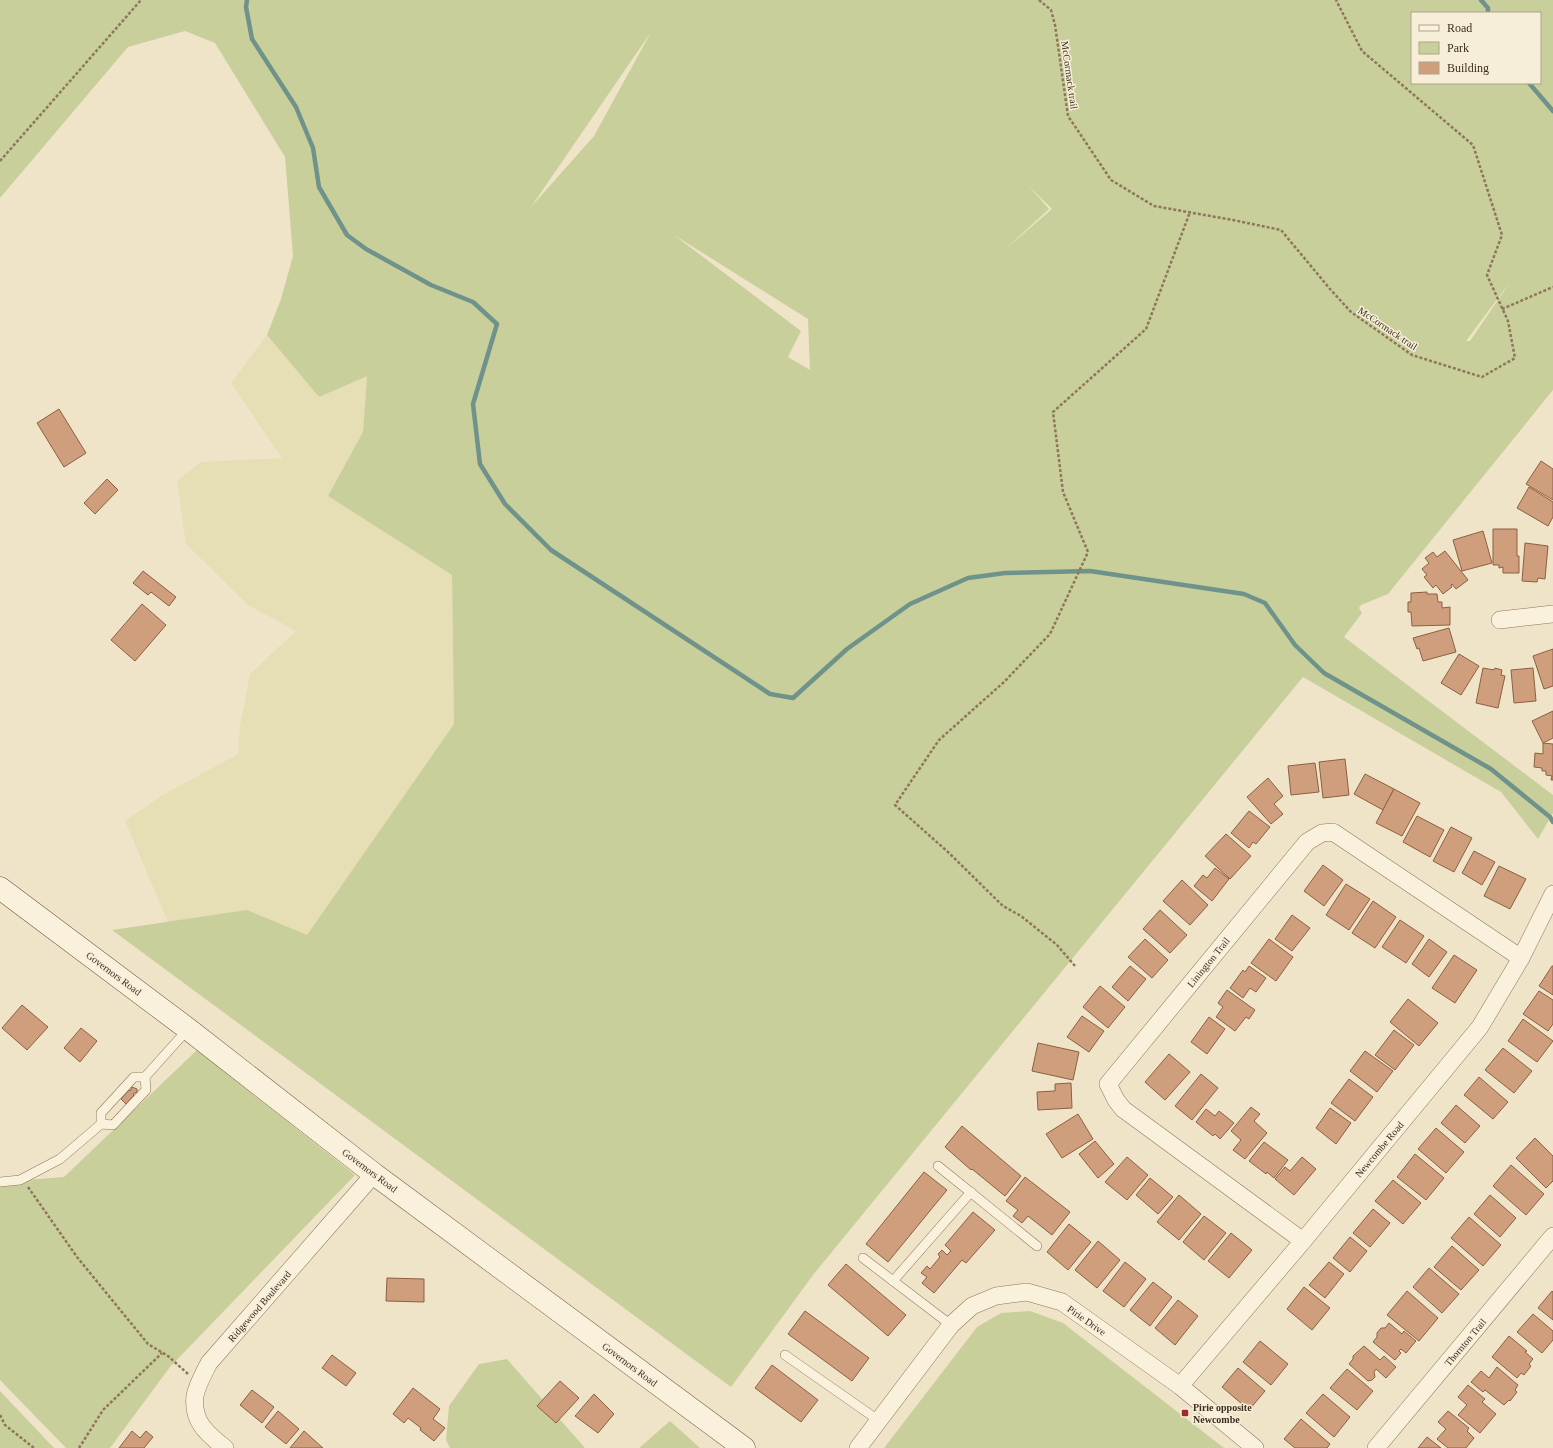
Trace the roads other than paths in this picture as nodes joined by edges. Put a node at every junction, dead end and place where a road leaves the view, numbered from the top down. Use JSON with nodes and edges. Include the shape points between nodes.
{"nodes":[{"id":1,"x":1553,"y":614,"type":"edge"},
{"id":2,"x":1500,"y":620,"type":"dead end"},
{"id":3,"x":0,"y":888,"type":"edge"},
{"id":4,"x":1553,"y":894,"type":"edge"},
{"id":5,"x":1521,"y":958,"type":"junction"},
{"id":6,"x":188,"y":1029,"type":"junction"},
{"id":7,"x":145,"y":1077,"type":"junction"},
{"id":8,"x":101,"y":1124,"type":"junction"},
{"id":9,"x":938,"y":1166,"type":"dead end"},
{"id":10,"x":374,"y":1174,"type":"junction"},
{"id":11,"x":0,"y":1182,"type":"edge"},
{"id":12,"x":970,"y":1192,"type":"junction"},
{"id":13,"x":1553,"y":1236,"type":"edge"},
{"id":14,"x":1303,"y":1241,"type":"junction"},
{"id":15,"x":1037,"y":1246,"type":"dead end"},
{"id":16,"x":863,"y":1258,"type":"dead end"},
{"id":17,"x":893,"y":1281,"type":"junction"},
{"id":18,"x":952,"y":1325,"type":"junction"},
{"id":19,"x":785,"y":1355,"type":"dead end"},
{"id":20,"x":1180,"y":1386,"type":"junction"},
{"id":21,"x":878,"y":1420,"type":"junction"},
{"id":22,"x":224,"y":1448,"type":"edge"},
{"id":23,"x":744,"y":1448,"type":"edge"},
{"id":24,"x":858,"y":1448,"type":"edge"},
{"id":25,"x":1255,"y":1448,"type":"edge"},
{"id":26,"x":1376,"y":1448,"type":"edge"}],
"edges":[{"from":1,"to":2,"type":"street"},
{"from":3,"to":6,"type":"main road","name":"Governors Road"},
{"from":4,"to":5,"type":"street","name":"Newcombe Road"},
{"from":5,"to":14,"type":"street","name":"Newcombe Road","via":[[1480,1027]]},
{"from":5,"to":14,"type":"street","name":"Linington Trail","via":[[1333,832],[1322,833],[1307,842],[1108,1084],[1124,1109]]},
{"from":6,"to":7,"type":"lane"},
{"from":6,"to":10,"type":"main road","name":"Governors Road"},
{"from":7,"to":8,"type":"lane","via":[[134,1077],[101,1113]]},
{"from":7,"to":8,"type":"lane","via":[[146,1090],[113,1125]]},
{"from":8,"to":11,"type":"lane","via":[[60,1159],[20,1180]]},
{"from":9,"to":12,"type":"lane"},
{"from":10,"to":22,"type":"street","name":"Ridgewood Boulevard","via":[[209,1363],[195,1395],[197,1419],[208,1435]]},
{"from":10,"to":23,"type":"main road","name":"Governors Road"},
{"from":12,"to":15,"type":"lane"},
{"from":12,"to":17,"type":"lane"},
{"from":13,"to":26,"type":"street","name":"Thornton Trail"},
{"from":14,"to":20,"type":"street","name":"Newcombe Road"},
{"from":16,"to":17,"type":"lane"},
{"from":17,"to":18,"type":"lane"},
{"from":18,"to":20,"type":"street","name":"Pirie Drive","via":[[972,1306],[996,1296],[1027,1292],[1062,1302]]},
{"from":18,"to":21,"type":"street","name":"Pirie Drive"},
{"from":19,"to":21,"type":"lane"},
{"from":20,"to":25,"type":"street","name":"Pirie Drive"},
{"from":21,"to":24,"type":"street","name":"Pirie Drive"}]}
